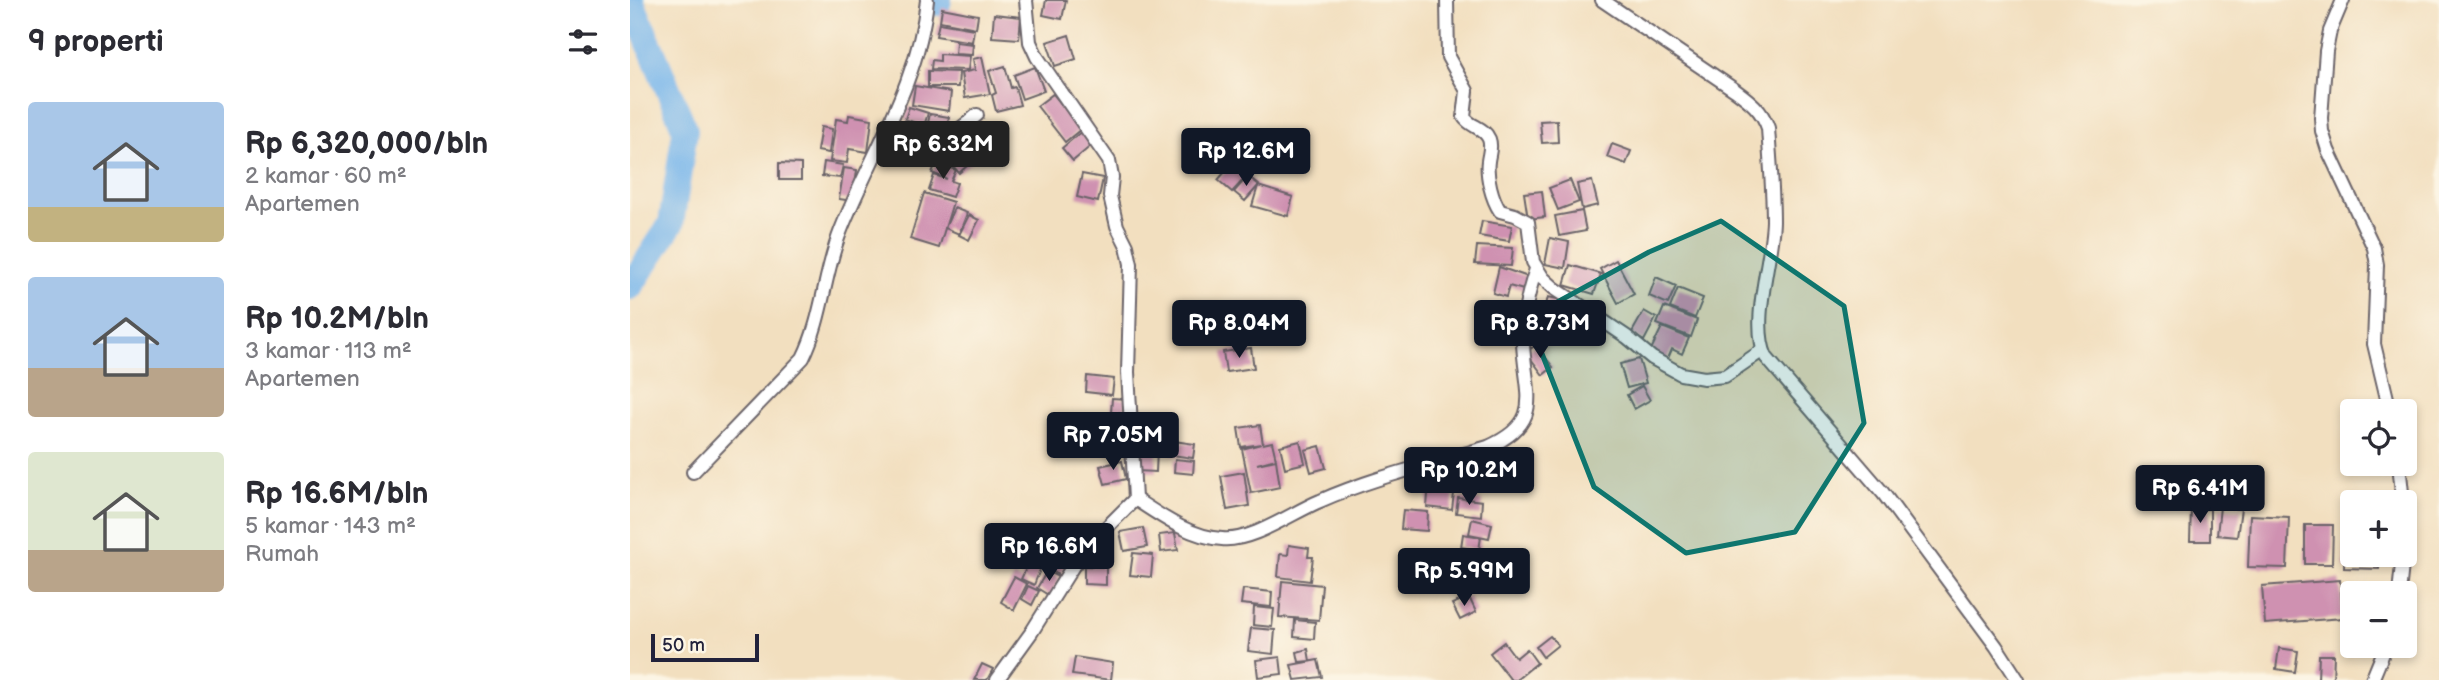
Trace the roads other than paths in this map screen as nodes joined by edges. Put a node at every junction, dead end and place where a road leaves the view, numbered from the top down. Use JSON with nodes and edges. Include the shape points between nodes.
{"nodes":[{"id":1,"x":927,"y":0,"type":"edge"},
{"id":2,"x":1026,"y":0,"type":"edge"},
{"id":3,"x":1447,"y":0,"type":"edge"},
{"id":4,"x":1602,"y":0,"type":"edge"},
{"id":5,"x":2343,"y":0,"type":"edge"},
{"id":6,"x":977,"y":115,"type":"dead end"},
{"id":7,"x":884,"y":143,"type":"junction"},
{"id":8,"x":1536,"y":269,"type":"junction"},
{"id":9,"x":1763,"y":350,"type":"junction"},
{"id":10,"x":2387,"y":399,"type":"edge"},
{"id":11,"x":693,"y":472,"type":"dead end"},
{"id":12,"x":1135,"y":499,"type":"junction"},
{"id":13,"x":2381,"y":658,"type":"edge"},
{"id":14,"x":997,"y":680,"type":"edge"},
{"id":15,"x":2018,"y":680,"type":"edge"},
{"id":16,"x":2372,"y":680,"type":"edge"}],
"edges":[{"from":1,"to":7,"type":"street","via":[[915,61]]},
{"from":2,"to":12,"type":"street","via":[[1030,42],[1037,57],[1109,161],[1112,206],[1131,264],[1128,372]]},
{"from":3,"to":8,"type":"street","via":[[1448,57],[1467,91],[1464,117],[1488,136],[1495,201],[1500,211],[1528,222]]},
{"from":4,"to":9,"type":"street","via":[[1735,90],[1765,117],[1773,223],[1762,312]]},
{"from":5,"to":10,"type":"street","via":[[2326,51],[2320,118],[2328,150],[2374,248],[2374,344]]},
{"from":6,"to":7,"type":"street","via":[[936,145]]},
{"from":7,"to":11,"type":"street","via":[[841,230],[803,358]]},
{"from":8,"to":9,"type":"street","via":[[1554,288],[1681,374],[1704,379],[1725,376]]},
{"from":8,"to":12,"type":"street","via":[[1523,340],[1527,411],[1516,431],[1504,439],[1321,500],[1232,539],[1176,525]]},
{"from":9,"to":15,"type":"street","via":[[1771,365],[1883,493]]},
{"from":12,"to":14,"type":"street","via":[[1073,566]]},
{"from":13,"to":16,"type":"street"}]}
